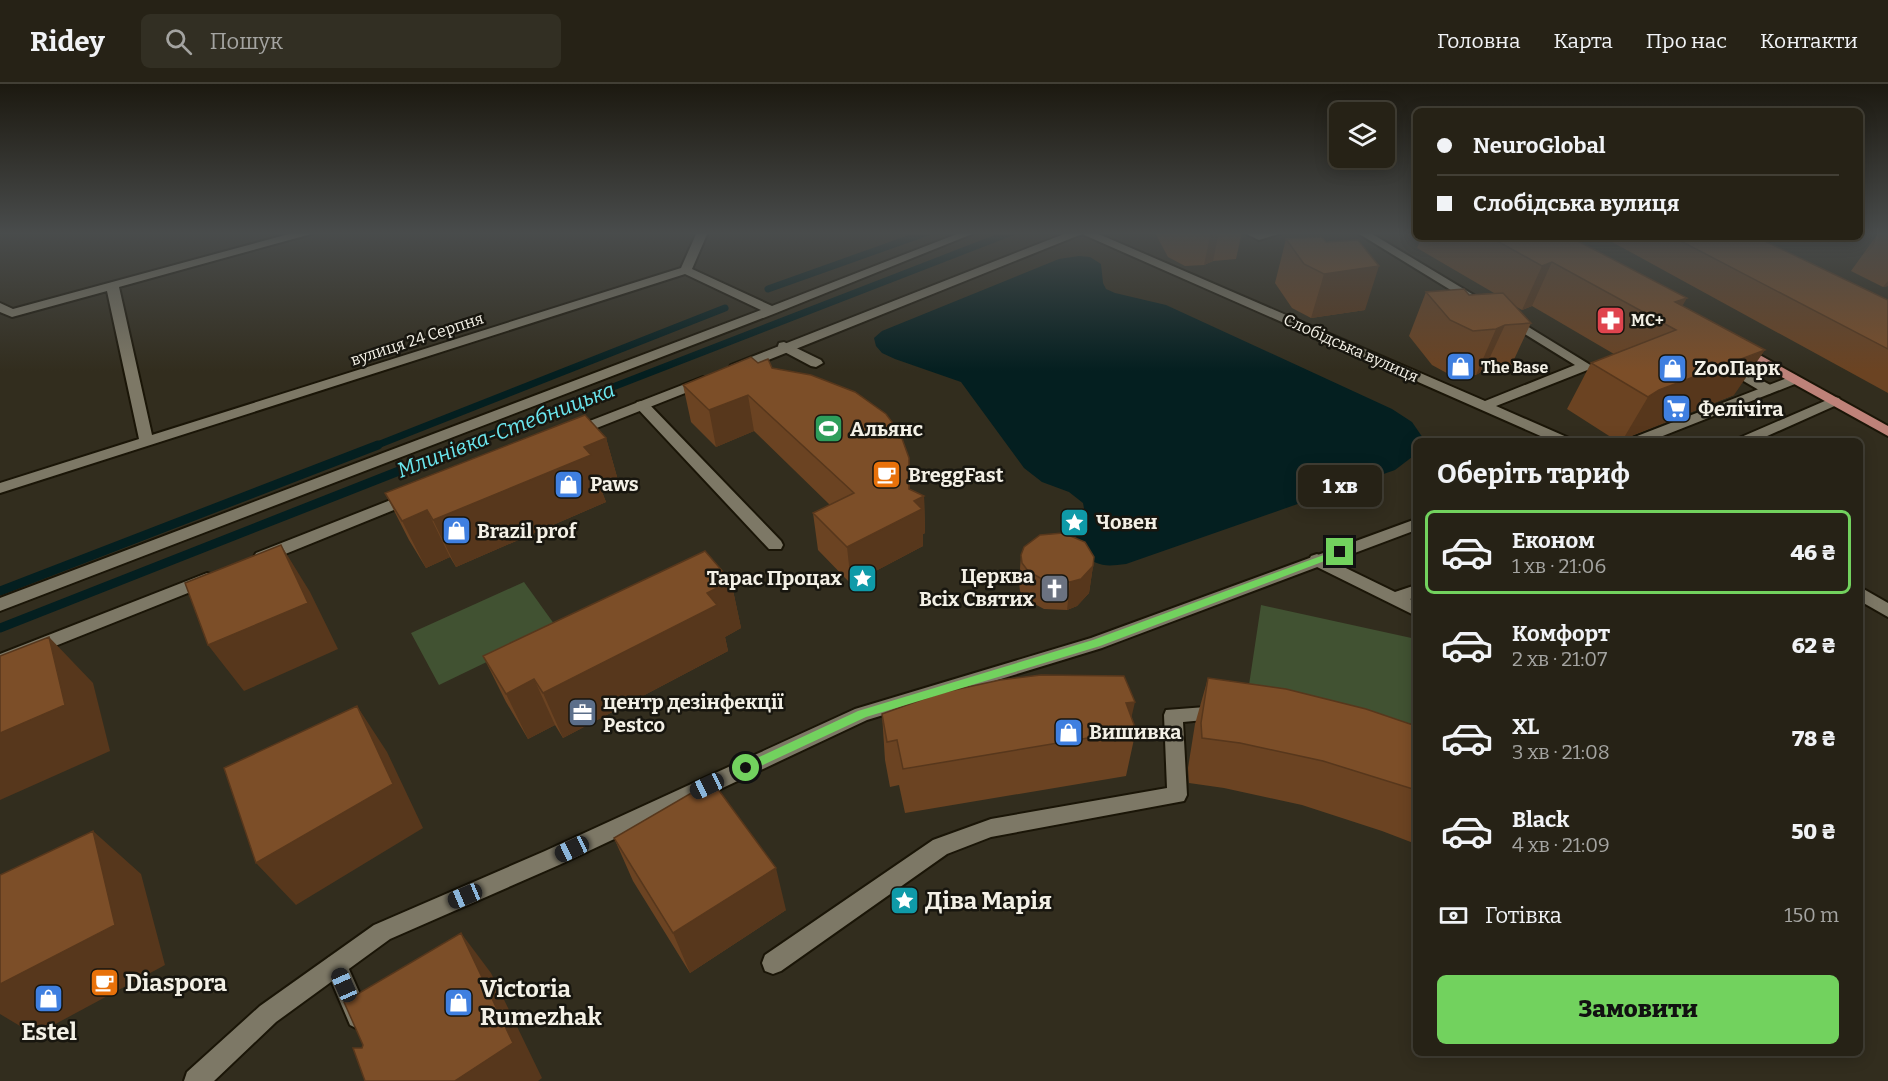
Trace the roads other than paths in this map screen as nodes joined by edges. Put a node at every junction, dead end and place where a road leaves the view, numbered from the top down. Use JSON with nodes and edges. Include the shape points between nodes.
{"nodes":[{"id":1,"x":136,"y":279,"type":"edge"},
{"id":2,"x":659,"y":279,"type":"edge"},
{"id":3,"x":704,"y":279,"type":"edge"},
{"id":4,"x":852,"y":279,"type":"edge"},
{"id":5,"x":959,"y":279,"type":"edge"},
{"id":6,"x":1193,"y":279,"type":"edge"},
{"id":7,"x":1440,"y":279,"type":"edge"},
{"id":8,"x":112,"y":285,"type":"junction"},
{"id":9,"x":0,"y":307,"type":"edge"},
{"id":10,"x":772,"y":310,"type":"junction"},
{"id":11,"x":1733,"y":344,"type":"edge"},
{"id":12,"x":785,"y":347,"type":"junction"},
{"id":13,"x":1718,"y":360,"type":"edge"},
{"id":14,"x":816,"y":363,"type":"dead end"},
{"id":15,"x":1795,"y":380,"type":"junction"},
{"id":16,"x":1769,"y":390,"type":"junction"},
{"id":17,"x":1834,"y":401,"type":"junction"},
{"id":18,"x":642,"y":405,"type":"junction"},
{"id":19,"x":1485,"y":406,"type":"junction"},
{"id":20,"x":1888,"y":432,"type":"edge"},
{"id":21,"x":564,"y":436,"type":"edge"},
{"id":22,"x":1557,"y":438,"type":"edge"},
{"id":23,"x":1645,"y":438,"type":"edge"},
{"id":24,"x":1751,"y":438,"type":"edge"},
{"id":25,"x":147,"y":442,"type":"junction"},
{"id":26,"x":0,"y":488,"type":"edge"},
{"id":27,"x":420,"y":494,"type":"edge"},
{"id":28,"x":1413,"y":525,"type":"edge"},
{"id":29,"x":776,"y":545,"type":"dead end"},
{"id":30,"x":253,"y":560,"type":"edge"},
{"id":31,"x":1317,"y":561,"type":"junction"},
{"id":32,"x":219,"y":574,"type":"edge"},
{"id":33,"x":1413,"y":592,"type":"edge"},
{"id":34,"x":1863,"y":595,"type":"edge"},
{"id":35,"x":1395,"y":598,"type":"junction"},
{"id":36,"x":0,"y":605,"type":"edge"},
{"id":37,"x":1413,"y":608,"type":"edge"},
{"id":38,"x":1888,"y":611,"type":"edge"},
{"id":39,"x":0,"y":661,"type":"edge"},
{"id":40,"x":1239,"y":713,"type":"edge"},
{"id":41,"x":773,"y":963,"type":"dead end"},
{"id":42,"x":336,"y":966,"type":"junction"},
{"id":43,"x":368,"y":1039,"type":"edge"},
{"id":44,"x":196,"y":1081,"type":"edge"}],
"edges":[{"from":1,"to":8,"type":"street"},
{"from":2,"to":25,"type":"street","name":"вулиця 24 Серпня"},
{"from":3,"to":10,"type":"street"},
{"from":4,"to":10,"type":"street"},
{"from":5,"to":12,"type":"street"},
{"from":6,"to":19,"type":"street","name":"Слобідська вулиця"},
{"from":7,"to":19,"type":"street","via":[[1585,366]]},
{"from":8,"to":9,"type":"street","via":[[12,313]]},
{"from":8,"to":25,"type":"street"},
{"from":10,"to":36,"type":"street"},
{"from":11,"to":15,"type":"main road"},
{"from":12,"to":14,"type":"street"},
{"from":12,"to":18,"type":"street"},
{"from":13,"to":16,"type":"street"},
{"from":15,"to":16,"type":"street"},
{"from":15,"to":17,"type":"main road"},
{"from":16,"to":23,"type":"street"},
{"from":17,"to":20,"type":"main road"},
{"from":17,"to":24,"type":"street"},
{"from":18,"to":21,"type":"street"},
{"from":18,"to":29,"type":"street"},
{"from":19,"to":22,"type":"street","name":"Слобідська вулиця"},
{"from":25,"to":26,"type":"street","name":"вулиця 24 Серпня"},
{"from":27,"to":30,"type":"street"},
{"from":28,"to":31,"type":"street"},
{"from":31,"to":35,"type":"street"},
{"from":31,"to":42,"type":"street","via":[[1096,643],[862,714],[382,933]]},
{"from":32,"to":39,"type":"street"},
{"from":33,"to":35,"type":"street"},
{"from":34,"to":38,"type":"street"},
{"from":35,"to":37,"type":"street"},
{"from":40,"to":41,"type":"street","via":[[1173,715],[1177,795],[991,828],[940,847]]},
{"from":42,"to":43,"type":"street"},
{"from":42,"to":44,"type":"street","via":[[268,1014]]}]}
